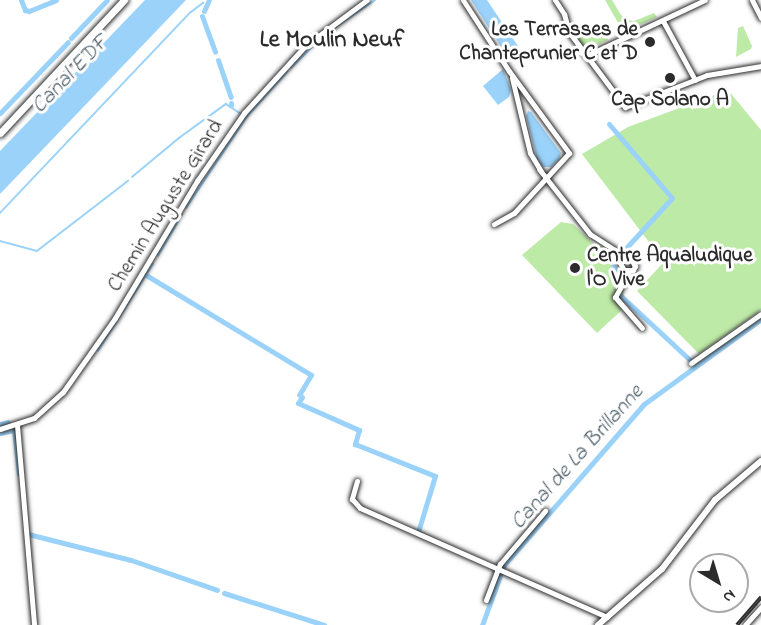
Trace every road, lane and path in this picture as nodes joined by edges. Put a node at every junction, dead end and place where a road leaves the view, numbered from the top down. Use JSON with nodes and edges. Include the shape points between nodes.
{"nodes":[{"id":1,"x":124,"y":0,"type":"edge"},
{"id":2,"x":367,"y":0,"type":"edge"},
{"id":3,"x":463,"y":0,"type":"edge"},
{"id":4,"x":555,"y":0,"type":"edge"},
{"id":5,"x":705,"y":0,"type":"edge"},
{"id":6,"x":752,"y":0,"type":"edge"},
{"id":7,"x":761,"y":18,"type":"edge"},
{"id":8,"x":663,"y":21,"type":"junction"},
{"id":9,"x":588,"y":55,"type":"junction"},
{"id":10,"x":761,"y":66,"type":"edge"},
{"id":11,"x":509,"y":71,"type":"junction"},
{"id":12,"x":695,"y":80,"type":"junction"},
{"id":13,"x":536,"y":107,"type":"junction"},
{"id":14,"x":521,"y":112,"type":"junction"},
{"id":15,"x":0,"y":133,"type":"edge"},
{"id":16,"x":539,"y":169,"type":"junction"},
{"id":17,"x":555,"y":169,"type":"junction"},
{"id":18,"x":547,"y":178,"type":"junction"},
{"id":19,"x":494,"y":224,"type":"dead end"},
{"id":20,"x":613,"y":251,"type":"junction"},
{"id":21,"x":629,"y":272,"type":"junction"},
{"id":22,"x":761,"y":314,"type":"edge"},
{"id":23,"x":642,"y":328,"type":"dead end"},
{"id":24,"x":691,"y":363,"type":"dead end"},
{"id":25,"x":17,"y":425,"type":"junction"},
{"id":26,"x":0,"y":429,"type":"edge"},
{"id":27,"x":761,"y":461,"type":"edge"},
{"id":28,"x":357,"y":481,"type":"dead end"},
{"id":29,"x":545,"y":511,"type":"dead end"},
{"id":30,"x":497,"y":570,"type":"junction"},
{"id":31,"x":486,"y":600,"type":"dead end"},
{"id":32,"x":761,"y":607,"type":"edge"},
{"id":33,"x":607,"y":617,"type":"junction"},
{"id":34,"x":34,"y":625,"type":"edge"},
{"id":35,"x":598,"y":625,"type":"edge"},
{"id":36,"x":745,"y":625,"type":"edge"}],
"edges":[{"from":1,"to":15,"type":"main road"},
{"from":2,"to":25,"type":"street","name":"Chemin Auguste Girard","via":[[305,46],[248,108],[197,181],[115,318],[75,376],[49,407]]},
{"from":3,"to":11,"type":"street"},
{"from":4,"to":9,"type":"street","via":[[569,32]]},
{"from":5,"to":8,"type":"street"},
{"from":6,"to":7,"type":"street"},
{"from":8,"to":9,"type":"street"},
{"from":8,"to":12,"type":"street"},
{"from":9,"to":12,"type":"street","via":[[625,107]]},
{"from":10,"to":12,"type":"street"},
{"from":11,"to":13,"type":"street"},
{"from":11,"to":14,"type":"street"},
{"from":13,"to":14,"type":"street","via":[[529,104]]},
{"from":13,"to":17,"type":"street","via":[[569,153]]},
{"from":14,"to":16,"type":"street"},
{"from":16,"to":17,"type":"street","via":[[545,173]]},
{"from":16,"to":18,"type":"street"},
{"from":17,"to":18,"type":"street"},
{"from":18,"to":19,"type":"street","via":[[510,216]]},
{"from":18,"to":20,"type":"street","via":[[590,234]]},
{"from":20,"to":21,"type":"street"},
{"from":20,"to":21,"type":"street","via":[[633,263]]},
{"from":21,"to":23,"type":"street","via":[[615,297]]},
{"from":22,"to":24,"type":"street"},
{"from":25,"to":26,"type":"street","name":"Chemin Auguste Girard"},
{"from":25,"to":34,"type":"street"},
{"from":27,"to":33,"type":"street","via":[[715,500],[662,569]]},
{"from":28,"to":30,"type":"street","via":[[351,498],[357,507]]},
{"from":29,"to":30,"type":"street"},
{"from":30,"to":31,"type":"street"},
{"from":30,"to":33,"type":"street"},
{"from":32,"to":36,"type":"street"},
{"from":33,"to":35,"type":"street"}]}
